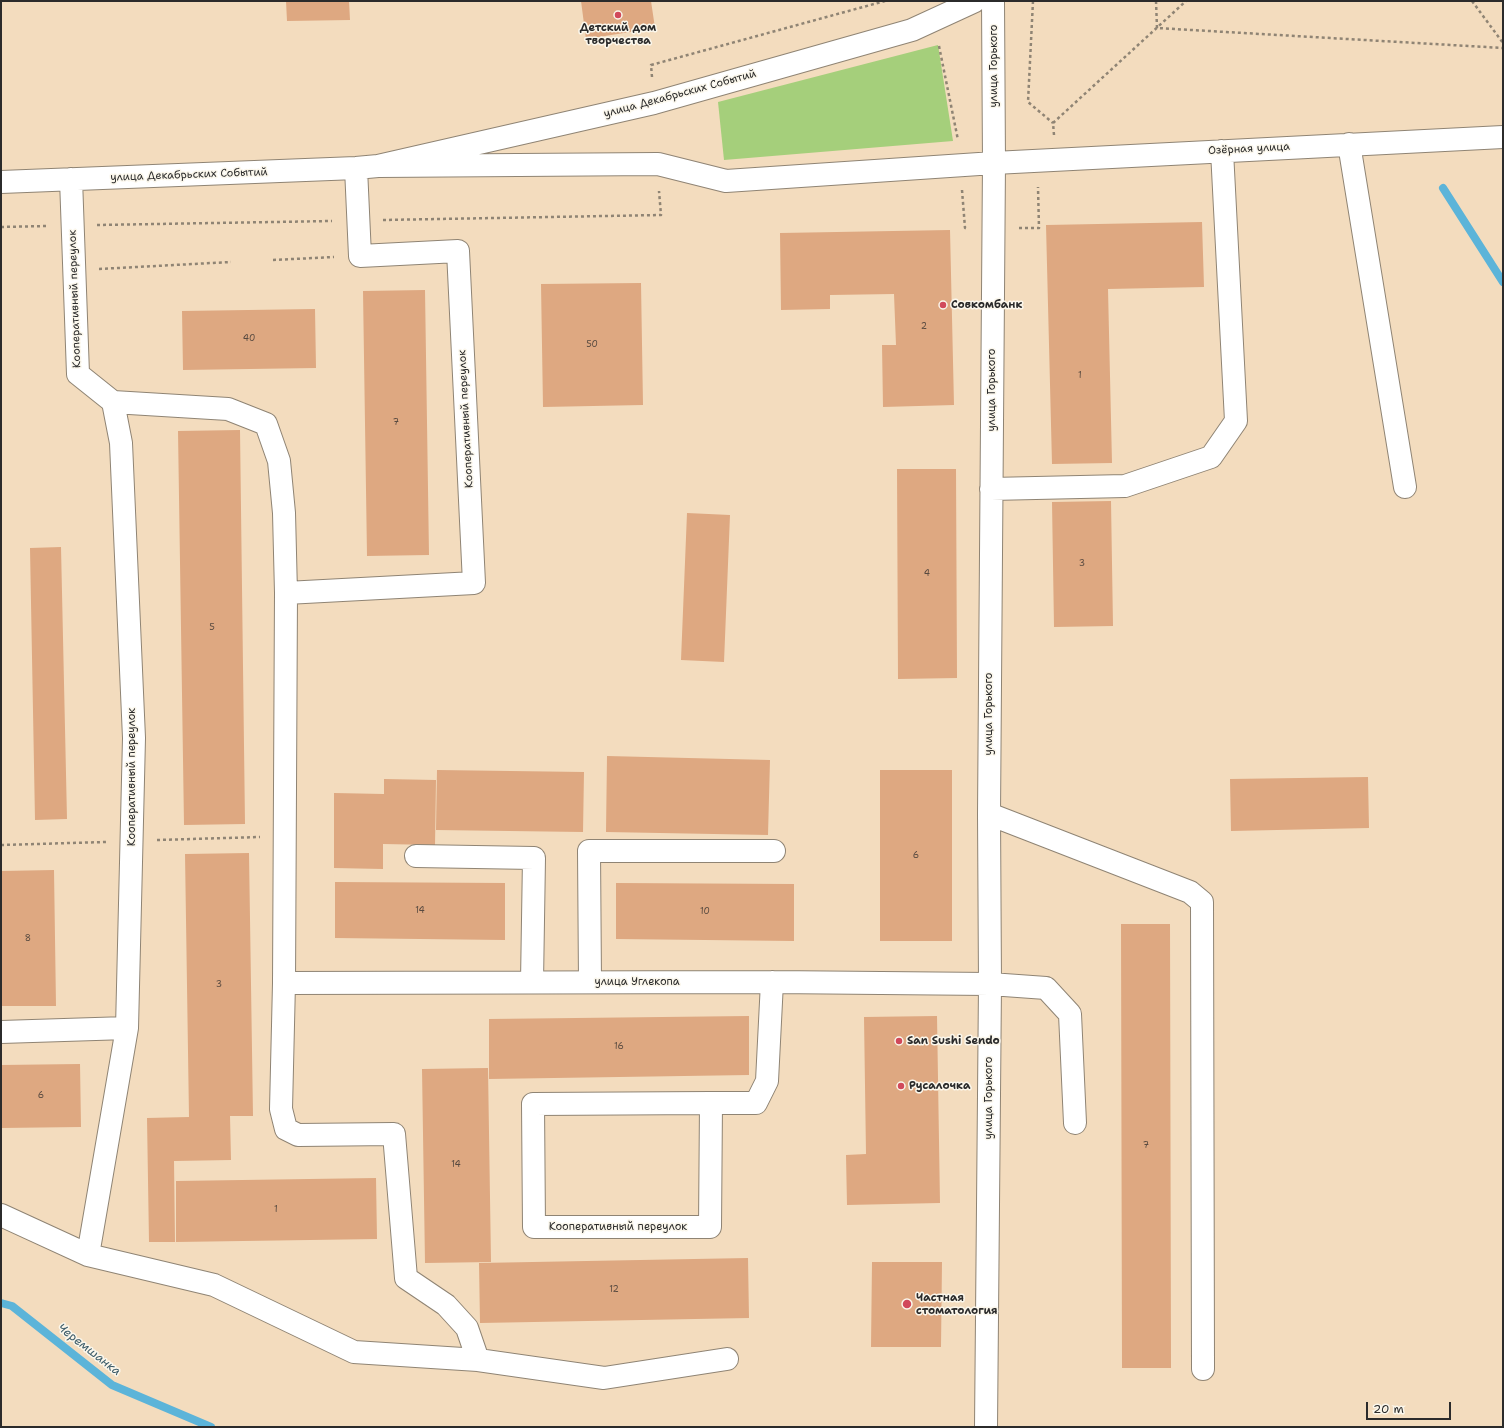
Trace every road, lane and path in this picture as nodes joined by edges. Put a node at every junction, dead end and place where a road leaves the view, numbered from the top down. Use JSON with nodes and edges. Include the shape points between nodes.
{"nodes":[{"id":1,"x":885,"y":1,"type":"edge"},
{"id":2,"x":975,"y":1,"type":"edge"},
{"id":3,"x":993,"y":1,"type":"edge"},
{"id":4,"x":1033,"y":1,"type":"edge"},
{"id":5,"x":1156,"y":1,"type":"edge"},
{"id":6,"x":1186,"y":1,"type":"edge"},
{"id":7,"x":1472,"y":1,"type":"edge"},
{"id":8,"x":1157,"y":28,"type":"junction"},
{"id":9,"x":1503,"y":43,"type":"edge"},
{"id":10,"x":1503,"y":48,"type":"edge"},
{"id":11,"x":654,"y":102,"type":"junction"},
{"id":12,"x":1053,"y":123,"type":"junction"},
{"id":13,"x":1503,"y":137,"type":"edge"},
{"id":14,"x":1349,"y":144,"type":"junction"},
{"id":15,"x":1222,"y":151,"type":"junction"},
{"id":16,"x":1054,"y":160,"type":"junction"},
{"id":17,"x":994,"y":163,"type":"junction"},
{"id":18,"x":658,"y":164,"type":"junction"},
{"id":19,"x":378,"y":166,"type":"junction"},
{"id":20,"x":356,"y":168,"type":"junction"},
{"id":21,"x":71,"y":179,"type":"junction"},
{"id":22,"x":1,"y":182,"type":"edge"},
{"id":23,"x":358,"y":220,"type":"junction"},
{"id":24,"x":73,"y":226,"type":"junction"},
{"id":25,"x":1,"y":227,"type":"edge"},
{"id":26,"x":360,"y":256,"type":"junction"},
{"id":27,"x":273,"y":260,"type":"dead end"},
{"id":28,"x":231,"y":262,"type":"dead end"},
{"id":29,"x":74,"y":270,"type":"junction"},
{"id":30,"x":113,"y":402,"type":"junction"},
{"id":31,"x":1405,"y":487,"type":"dead end"},
{"id":32,"x":991,"y":489,"type":"junction"},
{"id":33,"x":286,"y":593,"type":"junction"},
{"id":34,"x":989,"y":814,"type":"junction"},
{"id":35,"x":774,"y":851,"type":"dead end"},
{"id":36,"x":416,"y":856,"type":"dead end"},
{"id":37,"x":532,"y":982,"type":"junction"},
{"id":38,"x":590,"y":982,"type":"junction"},
{"id":39,"x":772,"y":982,"type":"junction"},
{"id":40,"x":284,"y":983,"type":"junction"},
{"id":41,"x":990,"y":984,"type":"junction"},
{"id":42,"x":128,"y":1028,"type":"junction"},
{"id":43,"x":1,"y":1032,"type":"edge"},
{"id":44,"x":711,"y":1103,"type":"junction"},
{"id":45,"x":1075,"y":1123,"type":"dead end"},
{"id":46,"x":1,"y":1215,"type":"edge"},
{"id":47,"x":88,"y":1255,"type":"junction"},
{"id":48,"x":727,"y":1359,"type":"dead end"},
{"id":49,"x":478,"y":1360,"type":"junction"},
{"id":50,"x":1203,"y":1369,"type":"dead end"},
{"id":51,"x":986,"y":1427,"type":"edge"}],
"edges":[{"from":1,"to":11,"type":"path","via":[[651,65]]},
{"from":2,"to":11,"type":"street","name":"улица Декабрьских Событий","via":[[912,30]]},
{"from":3,"to":17,"type":"street","name":"улица Горького"},
{"from":4,"to":12,"type":"path","via":[[1028,102]]},
{"from":5,"to":8,"type":"path"},
{"from":6,"to":8,"type":"path"},
{"from":7,"to":9,"type":"path"},
{"from":8,"to":10,"type":"path"},
{"from":8,"to":12,"type":"path"},
{"from":11,"to":19,"type":"street","name":"улица Декабрьских Событий"},
{"from":12,"to":16,"type":"path"},
{"from":13,"to":14,"type":"street","name":"Озёрная улица"},
{"from":14,"to":15,"type":"street","name":"Озёрная улица"},
{"from":14,"to":31,"type":"street"},
{"from":15,"to":16,"type":"street","name":"Озёрная улица"},
{"from":15,"to":32,"type":"street","via":[[1236,421],[1211,457],[1125,486]]},
{"from":16,"to":17,"type":"street","name":"Озёрная улица"},
{"from":17,"to":18,"type":"street","name":"улица Декабрьских Событий","via":[[726,181]]},
{"from":17,"to":32,"type":"street","name":"улица Горького"},
{"from":18,"to":19,"type":"street","name":"улица Декабрьских Событий"},
{"from":18,"to":23,"type":"path","via":[[661,215]]},
{"from":19,"to":20,"type":"street","name":"улица Декабрьских Событий"},
{"from":20,"to":21,"type":"street","name":"улица Декабрьских Событий"},
{"from":20,"to":23,"type":"street"},
{"from":21,"to":22,"type":"street","name":"улица Декабрьских Событий"},
{"from":21,"to":24,"type":"street","name":"Кооперативный переулок"},
{"from":23,"to":24,"type":"path"},
{"from":23,"to":26,"type":"street"},
{"from":24,"to":25,"type":"path"},
{"from":24,"to":29,"type":"street","name":"Кооперативный переулок"},
{"from":26,"to":27,"type":"path"},
{"from":26,"to":33,"type":"street","name":"Кооперативный переулок","via":[[458,251],[474,584]]},
{"from":28,"to":29,"type":"path"},
{"from":29,"to":30,"type":"street","name":"Кооперативный переулок","via":[[78,374]]},
{"from":30,"to":33,"type":"street","via":[[228,409],[266,424],[279,460],[284,513]]},
{"from":30,"to":42,"type":"street","name":"Кооперативный переулок","via":[[121,443],[134,738]]},
{"from":32,"to":34,"type":"street","name":"улица Горького"},
{"from":33,"to":40,"type":"street"},
{"from":34,"to":41,"type":"street","name":"улица Горького"},
{"from":34,"to":50,"type":"street","via":[[1190,892],[1202,902]]},
{"from":35,"to":38,"type":"street","via":[[589,852]]},
{"from":36,"to":37,"type":"street","via":[[534,858]]},
{"from":37,"to":38,"type":"street","name":"улица Углекопа"},
{"from":37,"to":40,"type":"street","name":"улица Углекопа"},
{"from":38,"to":39,"type":"street","name":"улица Углекопа"},
{"from":39,"to":41,"type":"street","name":"улица Углекопа"},
{"from":39,"to":44,"type":"street","name":"Кооперативный переулок","via":[[767,1081],[756,1103]]},
{"from":40,"to":49,"type":"street","via":[[281,1109],[286,1129],[298,1135],[394,1134],[406,1278],[446,1305],[467,1328]]},
{"from":41,"to":45,"type":"street","name":"улица Углекопа","via":[[1046,988],[1070,1014]]},
{"from":41,"to":51,"type":"street","name":"улица Горького"},
{"from":42,"to":43,"type":"street"},
{"from":42,"to":47,"type":"street","name":"Кооперативный переулок"},
{"from":44,"to":44,"type":"street","name":"Кооперативный переулок","via":[[533,1104],[534,1227],[710,1227]]},
{"from":46,"to":47,"type":"street"},
{"from":47,"to":49,"type":"street","via":[[214,1285],[354,1352]]},
{"from":48,"to":49,"type":"street","via":[[604,1378]]}]}
